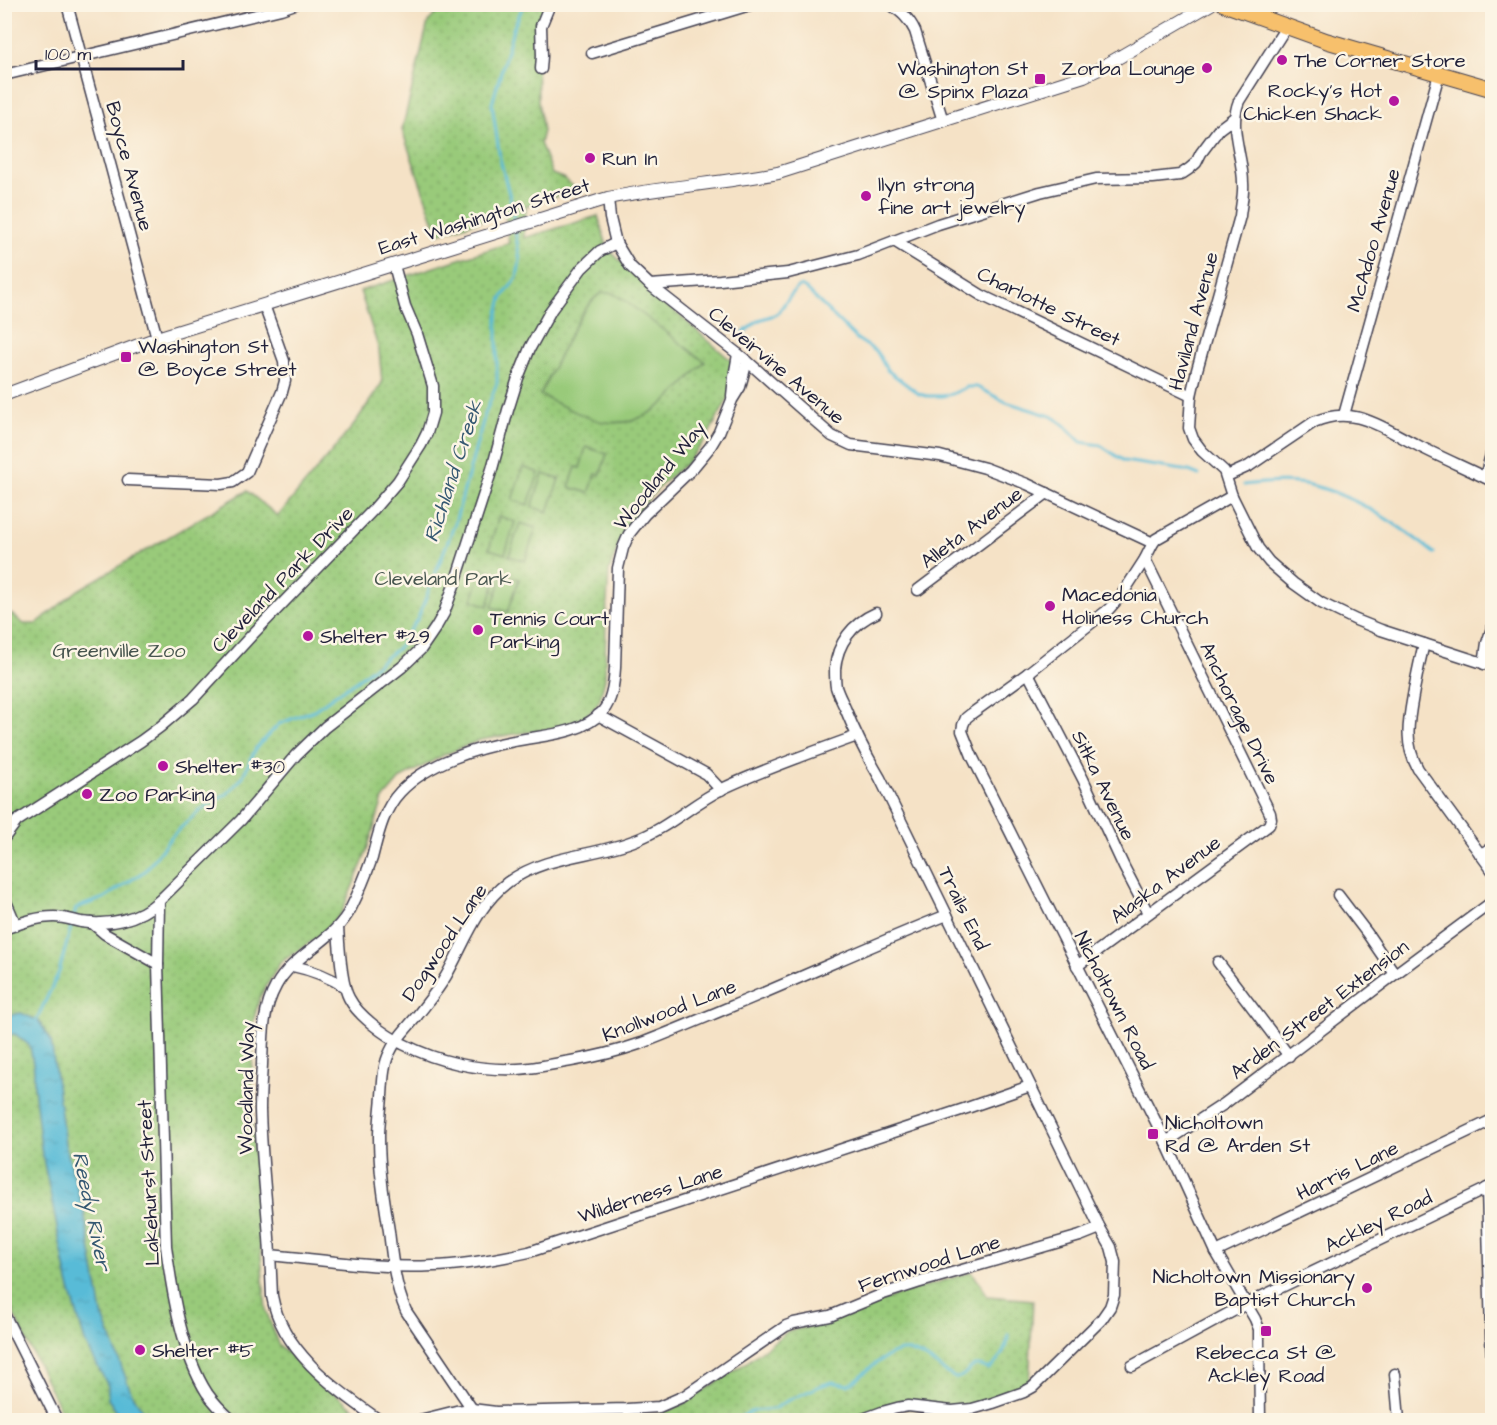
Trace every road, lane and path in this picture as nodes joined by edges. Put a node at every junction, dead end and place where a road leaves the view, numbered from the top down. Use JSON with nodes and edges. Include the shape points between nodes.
{"nodes":[{"id":1,"x":67,"y":4,"type":"edge"},
{"id":2,"x":295,"y":4,"type":"edge"},
{"id":3,"x":550,"y":4,"type":"edge"},
{"id":4,"x":753,"y":4,"type":"edge"},
{"id":5,"x":890,"y":4,"type":"edge"},
{"id":6,"x":1211,"y":4,"type":"edge"},
{"id":7,"x":1224,"y":4,"type":"edge"},
{"id":8,"x":280,"y":7,"type":"edge"},
{"id":9,"x":1286,"y":27,"type":"junction"},
{"id":10,"x":592,"y":53,"type":"dead end"},
{"id":11,"x":81,"y":57,"type":"junction"},
{"id":12,"x":541,"y":69,"type":"dead end"},
{"id":13,"x":1439,"y":74,"type":"junction"},
{"id":14,"x":4,"y":75,"type":"edge"},
{"id":15,"x":1492,"y":90,"type":"edge"},
{"id":16,"x":1235,"y":117,"type":"junction"},
{"id":17,"x":943,"y":121,"type":"junction"},
{"id":18,"x":608,"y":198,"type":"junction"},
{"id":19,"x":894,"y":241,"type":"junction"},
{"id":20,"x":616,"y":243,"type":"junction"},
{"id":21,"x":394,"y":265,"type":"junction"},
{"id":22,"x":650,"y":285,"type":"junction"},
{"id":23,"x":264,"y":305,"type":"junction"},
{"id":24,"x":158,"y":338,"type":"junction"},
{"id":25,"x":742,"y":357,"type":"junction"},
{"id":26,"x":4,"y":395,"type":"edge"},
{"id":27,"x":1191,"y":396,"type":"junction"},
{"id":28,"x":1344,"y":415,"type":"junction"},
{"id":29,"x":1492,"y":451,"type":"edge"},
{"id":30,"x":1227,"y":476,"type":"junction"},
{"id":31,"x":1489,"y":479,"type":"edge"},
{"id":32,"x":129,"y":480,"type":"dead end"},
{"id":33,"x":1047,"y":493,"type":"junction"},
{"id":34,"x":1232,"y":496,"type":"junction"},
{"id":35,"x":1153,"y":543,"type":"junction"},
{"id":36,"x":1144,"y":559,"type":"junction"},
{"id":37,"x":918,"y":590,"type":"dead end"},
{"id":38,"x":876,"y":613,"type":"dead end"},
{"id":39,"x":1492,"y":628,"type":"edge"},
{"id":40,"x":1424,"y":644,"type":"junction"},
{"id":41,"x":1488,"y":665,"type":"edge"},
{"id":42,"x":1028,"y":672,"type":"junction"},
{"id":43,"x":598,"y":715,"type":"junction"},
{"id":44,"x":857,"y":736,"type":"junction"},
{"id":45,"x":721,"y":790,"type":"junction"},
{"id":46,"x":1271,"y":819,"type":"joint"},
{"id":47,"x":4,"y":838,"type":"edge"},
{"id":48,"x":1492,"y":848,"type":"edge"},
{"id":49,"x":1480,"y":854,"type":"junction"},
{"id":50,"x":1492,"y":870,"type":"edge"},
{"id":51,"x":1338,"y":895,"type":"dead end"},
{"id":52,"x":4,"y":897,"type":"edge"},
{"id":53,"x":159,"y":901,"type":"junction"},
{"id":54,"x":1492,"y":902,"type":"edge"},
{"id":55,"x":1148,"y":913,"type":"junction"},
{"id":56,"x":947,"y":915,"type":"junction"},
{"id":57,"x":87,"y":922,"type":"junction"},
{"id":58,"x":16,"y":925,"type":"junction"},
{"id":59,"x":338,"y":927,"type":"junction"},
{"id":60,"x":4,"y":929,"type":"edge"},
{"id":61,"x":1218,"y":962,"type":"dead end"},
{"id":62,"x":158,"y":964,"type":"junction"},
{"id":63,"x":293,"y":966,"type":"junction"},
{"id":64,"x":1077,"y":966,"type":"junction"},
{"id":65,"x":1395,"y":974,"type":"junction"},
{"id":66,"x":345,"y":987,"type":"junction"},
{"id":67,"x":396,"y":1041,"type":"junction"},
{"id":68,"x":1289,"y":1056,"type":"junction"},
{"id":69,"x":1030,"y":1086,"type":"junction"},
{"id":70,"x":1492,"y":1120,"type":"edge"},
{"id":71,"x":1166,"y":1142,"type":"junction"},
{"id":72,"x":1490,"y":1187,"type":"edge"},
{"id":73,"x":1100,"y":1228,"type":"junction"},
{"id":74,"x":1216,"y":1252,"type":"junction"},
{"id":75,"x":270,"y":1255,"type":"junction"},
{"id":76,"x":394,"y":1266,"type":"junction"},
{"id":77,"x":1246,"y":1304,"type":"junction"},
{"id":78,"x":4,"y":1314,"type":"edge"},
{"id":79,"x":1132,"y":1366,"type":"dead end"},
{"id":80,"x":1492,"y":1370,"type":"edge"},
{"id":81,"x":1395,"y":1374,"type":"dead end"},
{"id":82,"x":472,"y":1409,"type":"junction"},
{"id":83,"x":57,"y":1420,"type":"edge"},
{"id":84,"x":232,"y":1420,"type":"edge"},
{"id":85,"x":379,"y":1420,"type":"edge"},
{"id":86,"x":420,"y":1420,"type":"edge"},
{"id":87,"x":860,"y":1420,"type":"edge"},
{"id":88,"x":1260,"y":1420,"type":"edge"},
{"id":89,"x":1399,"y":1420,"type":"edge"}],
"edges":[{"from":1,"to":11,"type":"street","name":"Boyce Avenue"},
{"from":2,"to":8,"type":"street"},
{"from":3,"to":12,"type":"street","via":[[540,33]]},
{"from":4,"to":10,"type":"street"},
{"from":5,"to":17,"type":"street","via":[[911,22]]},
{"from":6,"to":17,"type":"street","name":"East Washington Street","via":[[1097,70]]},
{"from":7,"to":9,"type":"main road"},
{"from":8,"to":11,"type":"street"},
{"from":9,"to":13,"type":"main road"},
{"from":9,"to":16,"type":"street","name":"Haviland Avenue","via":[[1239,101]]},
{"from":11,"to":14,"type":"street"},
{"from":11,"to":24,"type":"street","name":"Boyce Avenue"},
{"from":13,"to":15,"type":"main road"},
{"from":13,"to":28,"type":"street","name":"McAdoo Avenue"},
{"from":16,"to":19,"type":"street","via":[[1219,129],[1196,163],[1180,175],[1087,180],[1015,199]]},
{"from":16,"to":27,"type":"street","name":"Haviland Avenue","via":[[1244,182],[1240,216]]},
{"from":17,"to":18,"type":"street","name":"East Washington Street","via":[[778,173]]},
{"from":18,"to":20,"type":"street","name":"Cleveirvine Avenue"},
{"from":18,"to":21,"type":"street","name":"East Washington Street"},
{"from":19,"to":22,"type":"street","via":[[788,273]]},
{"from":19,"to":27,"type":"street","name":"Charlotte Street","via":[[981,295]]},
{"from":20,"to":22,"type":"street","name":"Cleveirvine Avenue","via":[[630,266]]},
{"from":20,"to":53,"type":"street","via":[[600,251],[582,268],[551,310],[530,348],[444,613],[421,649],[325,727]]},
{"from":21,"to":23,"type":"street","name":"East Washington Street"},
{"from":21,"to":47,"type":"street","name":"Cleveland Park Drive","via":[[433,386],[430,425],[411,462],[386,496],[193,699],[160,727],[17,821]]},
{"from":22,"to":25,"type":"street","name":"Cleveirvine Avenue"},
{"from":23,"to":24,"type":"street","name":"East Washington Street"},
{"from":23,"to":32,"type":"street","via":[[284,362],[285,381],[247,472],[233,482],[221,484]]},
{"from":24,"to":26,"type":"street","name":"East Washington Street"},
{"from":25,"to":33,"type":"street","name":"Cleveirvine Avenue","via":[[841,441],[957,459]]},
{"from":25,"to":43,"type":"street","name":"Woodland Way","via":[[734,377],[732,400],[710,447],[645,514],[623,548],[618,568],[613,684],[607,704]]},
{"from":27,"to":30,"type":"street","name":"Haviland Avenue","via":[[1189,428],[1193,439]]},
{"from":28,"to":30,"type":"street","via":[[1314,422],[1249,466]]},
{"from":28,"to":31,"type":"street","via":[[1373,421]]},
{"from":29,"to":31,"type":"street"},
{"from":30,"to":34,"type":"street"},
{"from":33,"to":35,"type":"street","name":"Cleveirvine Avenue"},
{"from":33,"to":37,"type":"street","name":"Alleta Avenue"},
{"from":34,"to":35,"type":"street"},
{"from":34,"to":40,"type":"street","via":[[1258,548],[1293,584],[1356,620]]},
{"from":35,"to":36,"type":"street"},
{"from":36,"to":42,"type":"street","via":[[1109,609]]},
{"from":36,"to":46,"type":"street","name":"Anchorage Drive"},
{"from":38,"to":44,"type":"street","name":"Trails End","via":[[866,617],[844,639],[836,659],[836,686]]},
{"from":39,"to":41,"type":"street","via":[[1487,643]]},
{"from":40,"to":41,"type":"street"},
{"from":40,"to":49,"type":"street","via":[[1408,726],[1411,753],[1418,769]]},
{"from":42,"to":55,"type":"street","name":"Sitka Avenue"},
{"from":42,"to":64,"type":"street","name":"Nicholtown Road","via":[[966,718],[962,731]]},
{"from":43,"to":45,"type":"street","via":[[706,774]]},
{"from":43,"to":59,"type":"street","name":"Woodland Way","via":[[586,724],[554,735],[465,753],[406,785],[383,818],[363,884]]},
{"from":44,"to":45,"type":"street","name":"Dogwood Lane"},
{"from":44,"to":56,"type":"street","name":"Trails End"},
{"from":45,"to":67,"type":"street","name":"Dogwood Lane","via":[[637,840],[547,863],[501,888],[470,928],[440,986]]},
{"from":46,"to":55,"type":"street","name":"Alaska Avenue","via":[[1269,825]]},
{"from":48,"to":49,"type":"street"},
{"from":49,"to":50,"type":"street"},
{"from":51,"to":65,"type":"street"},
{"from":52,"to":58,"type":"street"},
{"from":53,"to":57,"type":"street","via":[[124,920]]},
{"from":53,"to":62,"type":"street","name":"Lakehurst Street"},
{"from":54,"to":65,"type":"street","name":"Arden Street Extension"},
{"from":55,"to":64,"type":"street","name":"Alaska Avenue"},
{"from":56,"to":67,"type":"street","name":"Knollwood Lane","via":[[759,995],[606,1054],[534,1068],[491,1068],[423,1054]]},
{"from":56,"to":69,"type":"street","name":"Trails End"},
{"from":57,"to":58,"type":"street","via":[[57,917],[31,919]]},
{"from":57,"to":62,"type":"street"},
{"from":58,"to":60,"type":"street"},
{"from":59,"to":63,"type":"street","name":"Woodland Way"},
{"from":59,"to":66,"type":"street","name":"Knollwood Lane"},
{"from":61,"to":68,"type":"street"},
{"from":62,"to":84,"type":"street","name":"Lakehurst Street","via":[[166,1246],[171,1277],[185,1340],[200,1381]]},
{"from":63,"to":66,"type":"street","name":"Knollwood Lane","via":[[314,970]]},
{"from":63,"to":75,"type":"street","name":"Woodland Way","via":[[274,988],[263,1028],[260,1108]]},
{"from":64,"to":71,"type":"street","name":"Nicholtown Road"},
{"from":65,"to":68,"type":"street","name":"Arden Street Extension"},
{"from":66,"to":67,"type":"street","name":"Knollwood Lane","via":[[349,999],[371,1024]]},
{"from":67,"to":76,"type":"street","name":"Dogwood Lane","via":[[386,1063],[379,1135]]},
{"from":68,"to":71,"type":"street","name":"Arden Street Extension"},
{"from":69,"to":73,"type":"street","name":"Trails End"},
{"from":69,"to":76,"type":"street","name":"Wilderness Lane","via":[[529,1252],[457,1264]]},
{"from":70,"to":74,"type":"street","name":"Harris Lane"},
{"from":71,"to":74,"type":"street","name":"Nicholtown Road"},
{"from":72,"to":77,"type":"street","name":"Ackley Road"},
{"from":72,"to":80,"type":"street"},
{"from":73,"to":82,"type":"street","name":"Fernwood Lane","via":[[883,1294],[830,1316],[786,1326],[691,1392],[659,1407],[496,1412]]},
{"from":73,"to":87,"type":"street","via":[[1115,1262],[1110,1307],[1033,1387],[972,1409],[897,1408]]},
{"from":74,"to":77,"type":"street","name":"Nicholtown Road"},
{"from":75,"to":76,"type":"street","name":"Wilderness Lane"},
{"from":75,"to":85,"type":"street","name":"Woodland Way","via":[[275,1310],[290,1340],[312,1366]]},
{"from":76,"to":82,"type":"street","name":"Dogwood Lane","via":[[406,1311]]},
{"from":77,"to":79,"type":"street","name":"Ackley Road"},
{"from":77,"to":88,"type":"street","name":"Nicholtown Road","via":[[1259,1329]]},
{"from":78,"to":83,"type":"street"},
{"from":81,"to":89,"type":"street"},
{"from":82,"to":86,"type":"street","name":"Fernwood Lane"}]}
